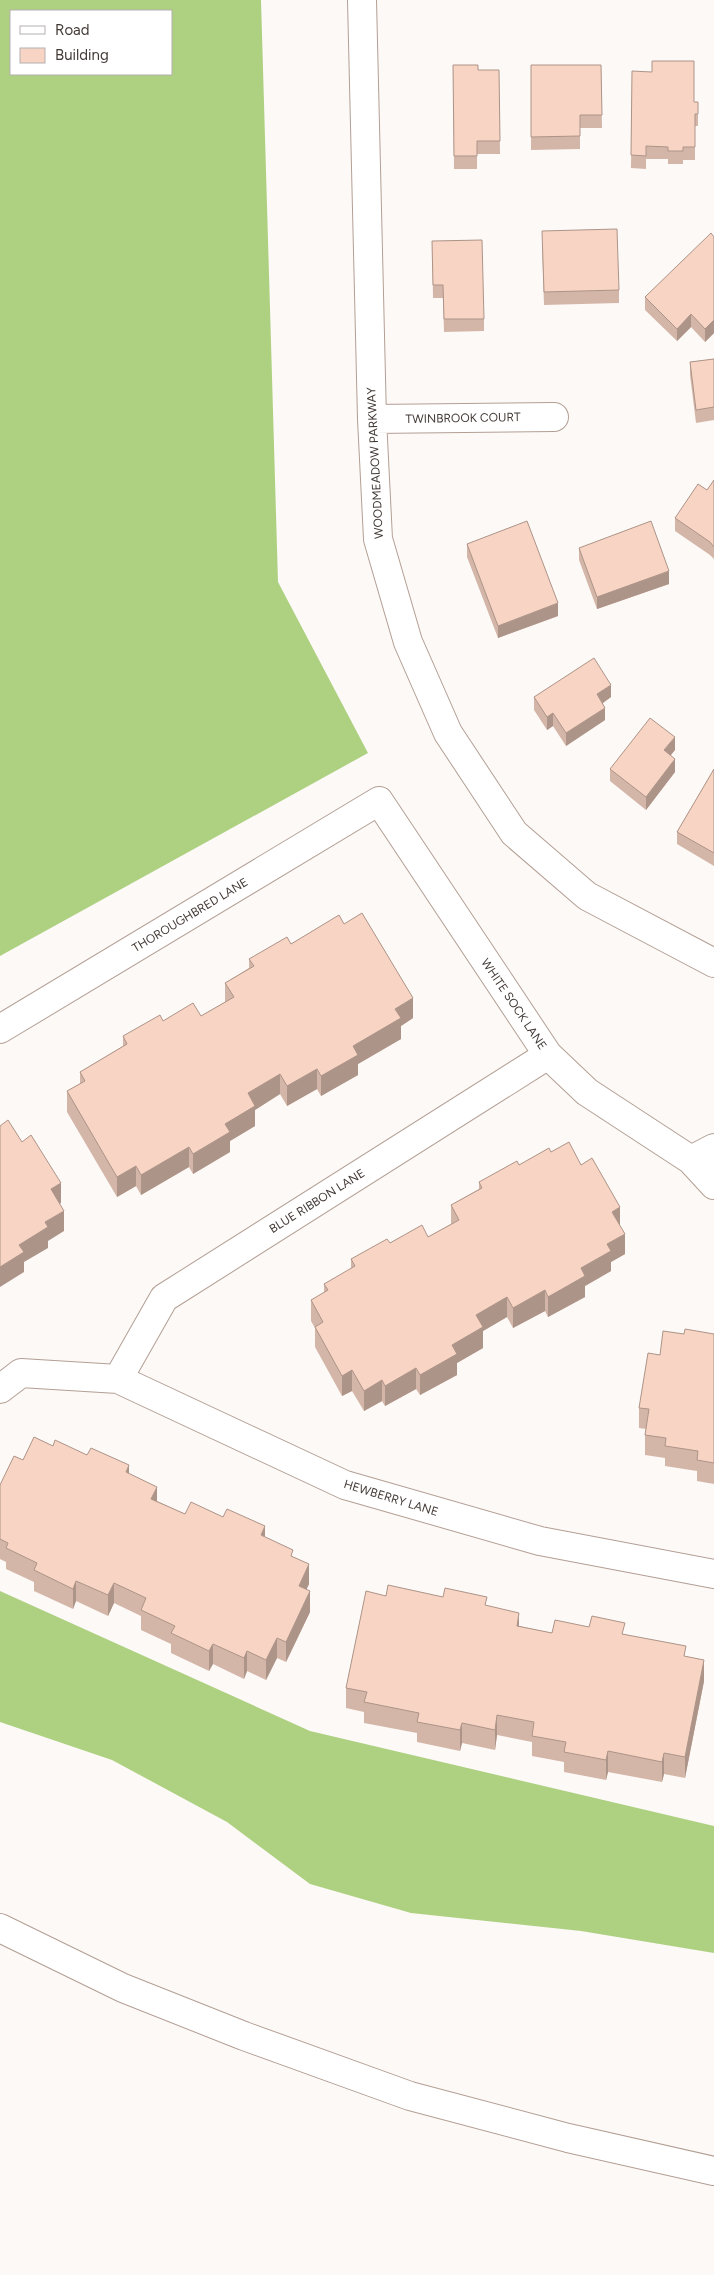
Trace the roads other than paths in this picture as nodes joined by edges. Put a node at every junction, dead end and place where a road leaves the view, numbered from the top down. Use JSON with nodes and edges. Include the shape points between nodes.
{"nodes":[{"id":1,"x":362,"y":0,"type":"edge"},
{"id":2,"x":554,"y":417,"type":"dead end"},
{"id":3,"x":372,"y":419,"type":"junction"},
{"id":4,"x":379,"y":801,"type":"joint"},
{"id":5,"x":714,"y":963,"type":"edge"},
{"id":6,"x":0,"y":1029,"type":"edge"},
{"id":7,"x":548,"y":1055,"type":"junction"},
{"id":8,"x":703,"y":1154,"type":"edge"},
{"id":9,"x":714,"y":1185,"type":"edge"},
{"id":10,"x":118,"y":1378,"type":"junction"},
{"id":11,"x":0,"y":1389,"type":"edge"},
{"id":12,"x":714,"y":1574,"type":"edge"},
{"id":13,"x":0,"y":1928,"type":"edge"},
{"id":14,"x":714,"y":2171,"type":"edge"}],
"edges":[{"from":1,"to":3,"type":"main road","name":"WOODMEADOW PARKWAY"},
{"from":2,"to":3,"type":"main road","name":"TWINBROOK COURT"},
{"from":3,"to":5,"type":"main road","name":"WOODMEADOW PARKWAY","via":[[378,540],[408,642],[448,733],[514,833],[587,896]]},
{"from":4,"to":6,"type":"main road","name":"THOROUGHBRED LANE"},
{"from":4,"to":7,"type":"main road","name":"WHITE SOCK LANE"},
{"from":7,"to":8,"type":"main road","name":"WHITE SOCK LANE","via":[[587,1092]]},
{"from":7,"to":10,"type":"main road","name":"BLUE RIBBON LANE","via":[[164,1298]]},
{"from":8,"to":9,"type":"main road","name":"WHITE SOCK LANE"},
{"from":10,"to":11,"type":"main road","name":"HEWBERRY LANE","via":[[21,1373]]},
{"from":10,"to":12,"type":"main road","name":"HEWBERRY LANE","via":[[345,1485],[540,1541]]},
{"from":13,"to":14,"type":"main road","via":[[124,1988],[244,2036],[410,2096],[568,2138]]}]}
